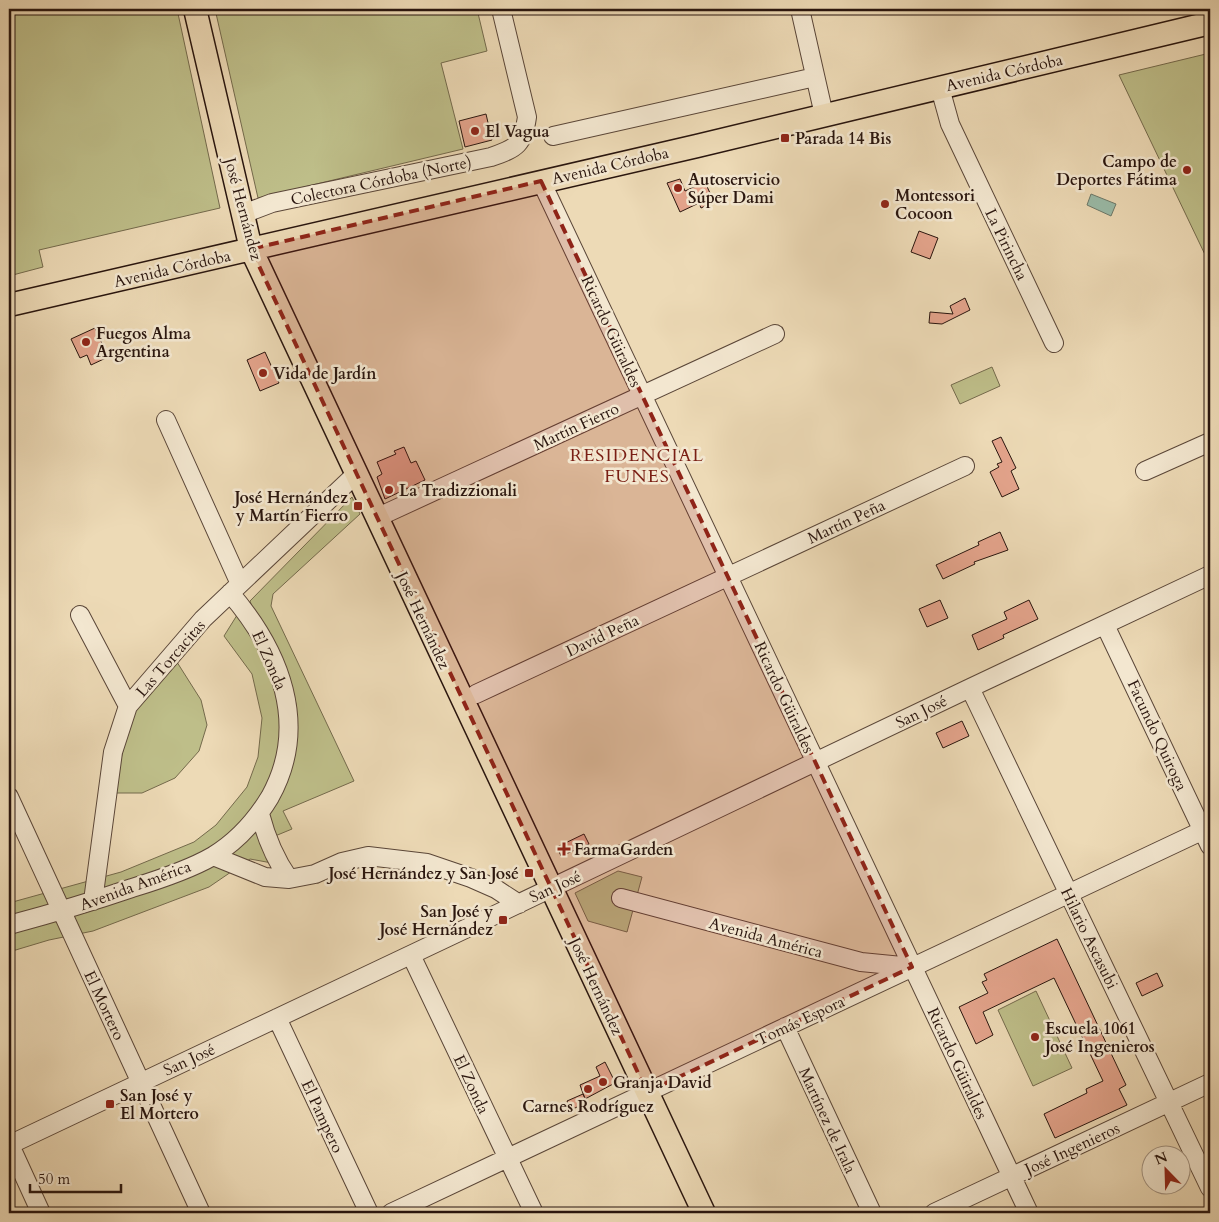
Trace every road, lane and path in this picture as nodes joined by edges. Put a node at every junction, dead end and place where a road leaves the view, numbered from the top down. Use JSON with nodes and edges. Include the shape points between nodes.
{"nodes":[{"id":1,"x":195,"y":9,"type":"edge"},
{"id":2,"x":501,"y":9,"type":"edge"},
{"id":3,"x":800,"y":9,"type":"edge"},
{"id":4,"x":1210,"y":23,"type":"edge"},
{"id":5,"x":815,"y":76,"type":"junction"},
{"id":6,"x":940,"y":88,"type":"junction"},
{"id":7,"x":824,"y":115,"type":"junction"},
{"id":8,"x":553,"y":136,"type":"dead end"},
{"id":9,"x":541,"y":181,"type":"junction"},
{"id":10,"x":242,"y":214,"type":"junction"},
{"id":11,"x":251,"y":249,"type":"junction"},
{"id":12,"x":9,"y":305,"type":"edge"},
{"id":13,"x":775,"y":334,"type":"dead end"},
{"id":14,"x":1054,"y":343,"type":"dead end"},
{"id":15,"x":642,"y":395,"type":"junction"},
{"id":16,"x":166,"y":420,"type":"dead end"},
{"id":17,"x":1210,"y":442,"type":"edge"},
{"id":18,"x":965,"y":466,"type":"dead end"},
{"id":19,"x":1145,"y":472,"type":"dead end"},
{"id":20,"x":356,"y":474,"type":"junction"},
{"id":21,"x":376,"y":518,"type":"junction"},
{"id":22,"x":728,"y":576,"type":"junction"},
{"id":23,"x":1210,"y":576,"type":"edge"},
{"id":24,"x":235,"y":588,"type":"junction"},
{"id":25,"x":80,"y":615,"type":"dead end"},
{"id":26,"x":1105,"y":625,"type":"junction"},
{"id":27,"x":970,"y":688,"type":"junction"},
{"id":28,"x":476,"y":694,"type":"dead end"},
{"id":29,"x":128,"y":706,"type":"junction"},
{"id":30,"x":815,"y":762,"type":"junction"},
{"id":31,"x":9,"y":797,"type":"edge"},
{"id":32,"x":260,"y":814,"type":"junction"},
{"id":33,"x":1208,"y":834,"type":"edge"},
{"id":34,"x":213,"y":856,"type":"junction"},
{"id":35,"x":288,"y":879,"type":"junction"},
{"id":36,"x":551,"y":888,"type":"junction"},
{"id":37,"x":1068,"y":893,"type":"junction"},
{"id":38,"x":621,"y":898,"type":"dead end"},
{"id":39,"x":93,"y":901,"type":"junction"},
{"id":40,"x":518,"y":904,"type":"junction"},
{"id":41,"x":61,"y":911,"type":"junction"},
{"id":42,"x":9,"y":925,"type":"edge"},
{"id":43,"x":411,"y":955,"type":"junction"},
{"id":44,"x":912,"y":967,"type":"junction"},
{"id":45,"x":277,"y":1018,"type":"junction"},
{"id":46,"x":785,"y":1027,"type":"junction"},
{"id":47,"x":141,"y":1082,"type":"junction"},
{"id":48,"x":1210,"y":1083,"type":"edge"},
{"id":49,"x":647,"y":1092,"type":"junction"},
{"id":50,"x":1169,"y":1103,"type":"junction"},
{"id":51,"x":9,"y":1144,"type":"edge"},
{"id":52,"x":508,"y":1158,"type":"junction"},
{"id":53,"x":1012,"y":1177,"type":"junction"},
{"id":54,"x":1210,"y":1188,"type":"edge"},
{"id":55,"x":41,"y":1213,"type":"edge"},
{"id":56,"x":201,"y":1213,"type":"edge"},
{"id":57,"x":369,"y":1213,"type":"edge"},
{"id":58,"x":391,"y":1213,"type":"edge"},
{"id":59,"x":534,"y":1213,"type":"edge"},
{"id":60,"x":704,"y":1213,"type":"edge"},
{"id":61,"x":872,"y":1213,"type":"edge"},
{"id":62,"x":934,"y":1213,"type":"edge"},
{"id":63,"x":1029,"y":1213,"type":"edge"}],
"edges":[{"from":1,"to":10,"type":"main road","name":"José Hernández"},
{"from":2,"to":10,"type":"street","name":"Colectora Córdoba (Norte)","via":[[527,117],[525,132],[518,145],[491,157],[272,203]]},
{"from":3,"to":5,"type":"street"},
{"from":4,"to":6,"type":"main road","name":"Avenida Córdoba"},
{"from":5,"to":7,"type":"street"},
{"from":5,"to":8,"type":"street"},
{"from":6,"to":7,"type":"main road","name":"Avenida Córdoba"},
{"from":6,"to":14,"type":"street","name":"La Pirincha","via":[[950,124]]},
{"from":7,"to":9,"type":"main road","name":"Avenida Córdoba"},
{"from":9,"to":11,"type":"main road","name":"Avenida Córdoba"},
{"from":9,"to":15,"type":"street","name":"Ricardo Güiraldes"},
{"from":10,"to":11,"type":"main road","name":"José Hernández"},
{"from":11,"to":12,"type":"main road","name":"Avenida Córdoba"},
{"from":11,"to":20,"type":"main road","name":"José Hernández"},
{"from":13,"to":15,"type":"street","name":"Martín Fierro"},
{"from":15,"to":21,"type":"street","name":"Martín Fierro"},
{"from":15,"to":22,"type":"street","name":"Ricardo Güiraldes"},
{"from":16,"to":24,"type":"street","name":"El Zonda"},
{"from":17,"to":19,"type":"street"},
{"from":18,"to":22,"type":"street","name":"Martín Peña"},
{"from":20,"to":21,"type":"main road","name":"José Hernández"},
{"from":20,"to":24,"type":"street","name":"Las Torcacitas"},
{"from":21,"to":36,"type":"main road","name":"José Hernández"},
{"from":22,"to":28,"type":"street","name":"David Peña"},
{"from":22,"to":30,"type":"street","name":"Ricardo Güiraldes"},
{"from":23,"to":26,"type":"street","name":"San José"},
{"from":24,"to":29,"type":"street","name":"Las Torcacitas"},
{"from":24,"to":32,"type":"street","name":"El Zonda","via":[[283,682],[290,715],[288,754],[277,784]]},
{"from":25,"to":29,"type":"street"},
{"from":26,"to":27,"type":"street","name":"San José"},
{"from":26,"to":33,"type":"street","name":"Facundo Quiroga"},
{"from":27,"to":30,"type":"street","name":"San José"},
{"from":27,"to":37,"type":"street","name":"Hilario Ascasubi"},
{"from":29,"to":39,"type":"street","name":"Las Torcacitas","via":[[113,752]]},
{"from":30,"to":36,"type":"street","name":"San José"},
{"from":30,"to":44,"type":"street","name":"Ricardo Güiraldes"},
{"from":31,"to":41,"type":"street","name":"El Mortero"},
{"from":32,"to":34,"type":"street","name":"El Zonda","via":[[237,838]]},
{"from":32,"to":35,"type":"street","via":[[275,856]]},
{"from":33,"to":37,"type":"street","name":"Tomás Espora"},
{"from":34,"to":35,"type":"street","via":[[265,877]]},
{"from":34,"to":39,"type":"street","name":"Avenida América","via":[[164,878]]},
{"from":35,"to":40,"type":"street","via":[[315,874],[342,862],[368,856],[427,863],[496,889]]},
{"from":36,"to":40,"type":"street","name":"San José"},
{"from":36,"to":49,"type":"main road","name":"José Hernández"},
{"from":37,"to":44,"type":"street","name":"Tomás Espora"},
{"from":37,"to":50,"type":"street","name":"Hilario Ascasubi"},
{"from":38,"to":44,"type":"street","name":"Avenida América","via":[[861,962]]},
{"from":39,"to":41,"type":"street","name":"Avenida América"},
{"from":40,"to":43,"type":"street","name":"San José"},
{"from":41,"to":42,"type":"street","name":"Avenida América"},
{"from":41,"to":47,"type":"street","name":"El Mortero"},
{"from":43,"to":45,"type":"street","name":"San José"},
{"from":43,"to":52,"type":"street","name":"El Zonda"},
{"from":44,"to":46,"type":"street","name":"Tomás Espora"},
{"from":44,"to":53,"type":"street","name":"Ricardo Güiraldes"},
{"from":45,"to":47,"type":"street","name":"San José"},
{"from":45,"to":57,"type":"street","name":"El Pampero"},
{"from":46,"to":49,"type":"street","name":"Tomás Espora"},
{"from":46,"to":61,"type":"street","name":"Martínez de Irala"},
{"from":47,"to":51,"type":"street","name":"San José"},
{"from":47,"to":56,"type":"street","name":"El Mortero"},
{"from":48,"to":50,"type":"street","name":"José Ingenieros"},
{"from":49,"to":52,"type":"street","name":"Tomás Espora"},
{"from":49,"to":60,"type":"main road","name":"José Hernández"},
{"from":50,"to":53,"type":"street","name":"José Ingenieros"},
{"from":50,"to":54,"type":"street","name":"Hilario Ascasubi"},
{"from":51,"to":55,"type":"street"},
{"from":52,"to":58,"type":"street","name":"Tomás Espora"},
{"from":52,"to":59,"type":"street","name":"El Zonda"},
{"from":53,"to":62,"type":"street","name":"José Ingenieros"},
{"from":53,"to":63,"type":"street","name":"Ricardo Güiraldes"}]}
